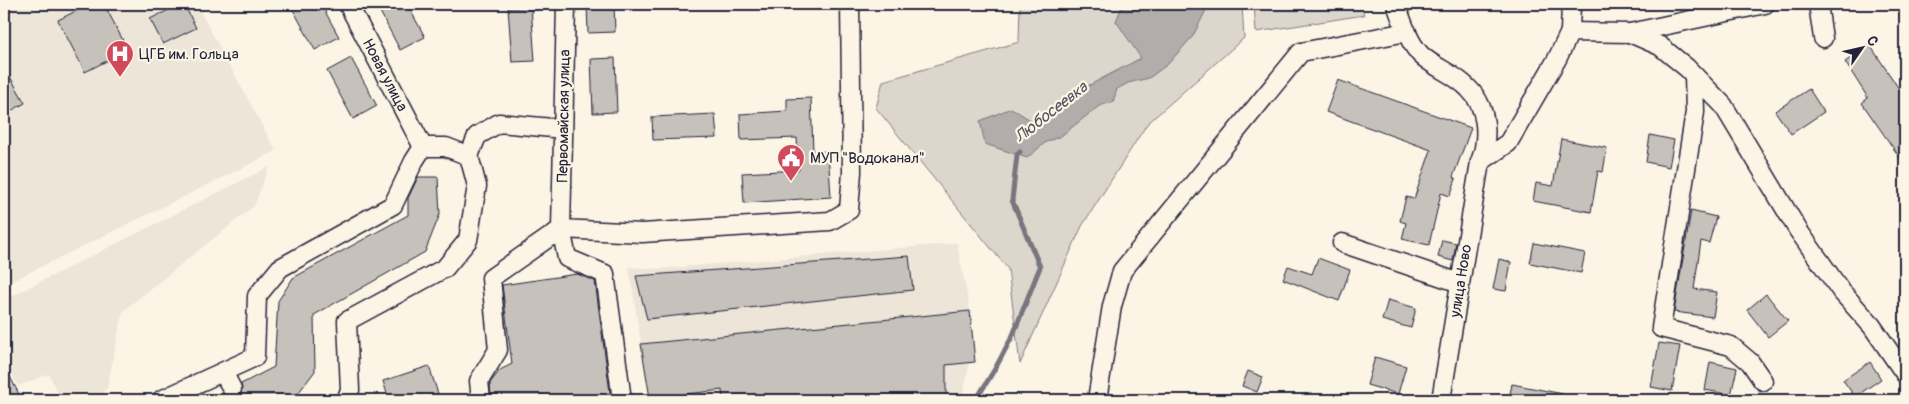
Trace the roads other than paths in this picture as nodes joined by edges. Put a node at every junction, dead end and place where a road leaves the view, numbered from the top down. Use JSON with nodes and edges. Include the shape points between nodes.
{"nodes":[{"id":1,"x":348,"y":4,"type":"edge"},
{"id":2,"x":566,"y":4,"type":"edge"},
{"id":3,"x":850,"y":4,"type":"edge"},
{"id":4,"x":1396,"y":4,"type":"edge"},
{"id":5,"x":1571,"y":4,"type":"edge"},
{"id":6,"x":1765,"y":4,"type":"edge"},
{"id":7,"x":1818,"y":4,"type":"edge"},
{"id":8,"x":1407,"y":32,"type":"junction"},
{"id":9,"x":1570,"y":32,"type":"junction"},
{"id":10,"x":1630,"y":33,"type":"junction"},
{"id":11,"x":1823,"y":38,"type":"dead end"},
{"id":12,"x":1694,"y":75,"type":"junction"},
{"id":13,"x":563,"y":129,"type":"junction"},
{"id":14,"x":423,"y":147,"type":"junction"},
{"id":15,"x":469,"y":156,"type":"junction"},
{"id":16,"x":1480,"y":162,"type":"junction"},
{"id":17,"x":561,"y":229,"type":"junction"},
{"id":18,"x":1342,"y":243,"type":"dead end"},
{"id":19,"x":1460,"y":284,"type":"junction"},
{"id":20,"x":223,"y":372,"type":"junction"},
{"id":21,"x":1905,"y":374,"type":"edge"},
{"id":22,"x":1763,"y":381,"type":"dead end"},
{"id":23,"x":232,"y":389,"type":"dead end"},
{"id":24,"x":161,"y":400,"type":"edge"},
{"id":25,"x":346,"y":400,"type":"edge"},
{"id":26,"x":482,"y":400,"type":"edge"},
{"id":27,"x":622,"y":400,"type":"edge"},
{"id":28,"x":1097,"y":400,"type":"edge"},
{"id":29,"x":1441,"y":400,"type":"edge"}],
"edges":[{"from":1,"to":14,"type":"street","name":"Новая улица"},
{"from":2,"to":13,"type":"street","name":"Первомайская улица"},
{"from":3,"to":17,"type":"street","via":[[852,172],[849,210],[830,221],[732,228],[642,233]]},
{"from":4,"to":8,"type":"street","name":"улица Ново"},
{"from":5,"to":9,"type":"street"},
{"from":6,"to":10,"type":"street"},
{"from":7,"to":11,"type":"street"},
{"from":8,"to":16,"type":"street","name":"улица Ново","via":[[1421,55],[1469,88],[1482,108],[1486,147]]},
{"from":8,"to":28,"type":"street","via":[[1301,52],[1122,271],[1112,306]]},
{"from":9,"to":10,"type":"street"},
{"from":9,"to":16,"type":"street","via":[[1508,143]]},
{"from":10,"to":12,"type":"street","via":[[1660,46]]},
{"from":12,"to":21,"type":"street","via":[[1723,105],[1798,230]]},
{"from":12,"to":22,"type":"street","via":[[1695,112],[1661,328],[1731,346],[1750,362]]},
{"from":13,"to":15,"type":"street","via":[[499,123],[477,136]]},
{"from":13,"to":17,"type":"street","name":"Первомайская улица"},
{"from":14,"to":15,"type":"street","via":[[446,147]]},
{"from":14,"to":20,"type":"street","via":[[393,205],[280,268],[257,296],[255,357]]},
{"from":15,"to":25,"type":"street","via":[[477,186],[468,240],[445,268],[347,321],[350,390]]},
{"from":16,"to":19,"type":"street","name":"улица Ново"},
{"from":17,"to":26,"type":"street","via":[[491,278],[498,350],[479,381]]},
{"from":17,"to":27,"type":"street","name":"Первомайская улица","via":[[567,258],[605,274]]},
{"from":18,"to":19,"type":"street"},
{"from":19,"to":29,"type":"street","name":"улица Ново"},
{"from":20,"to":23,"type":"street"},
{"from":20,"to":24,"type":"street"}]}
